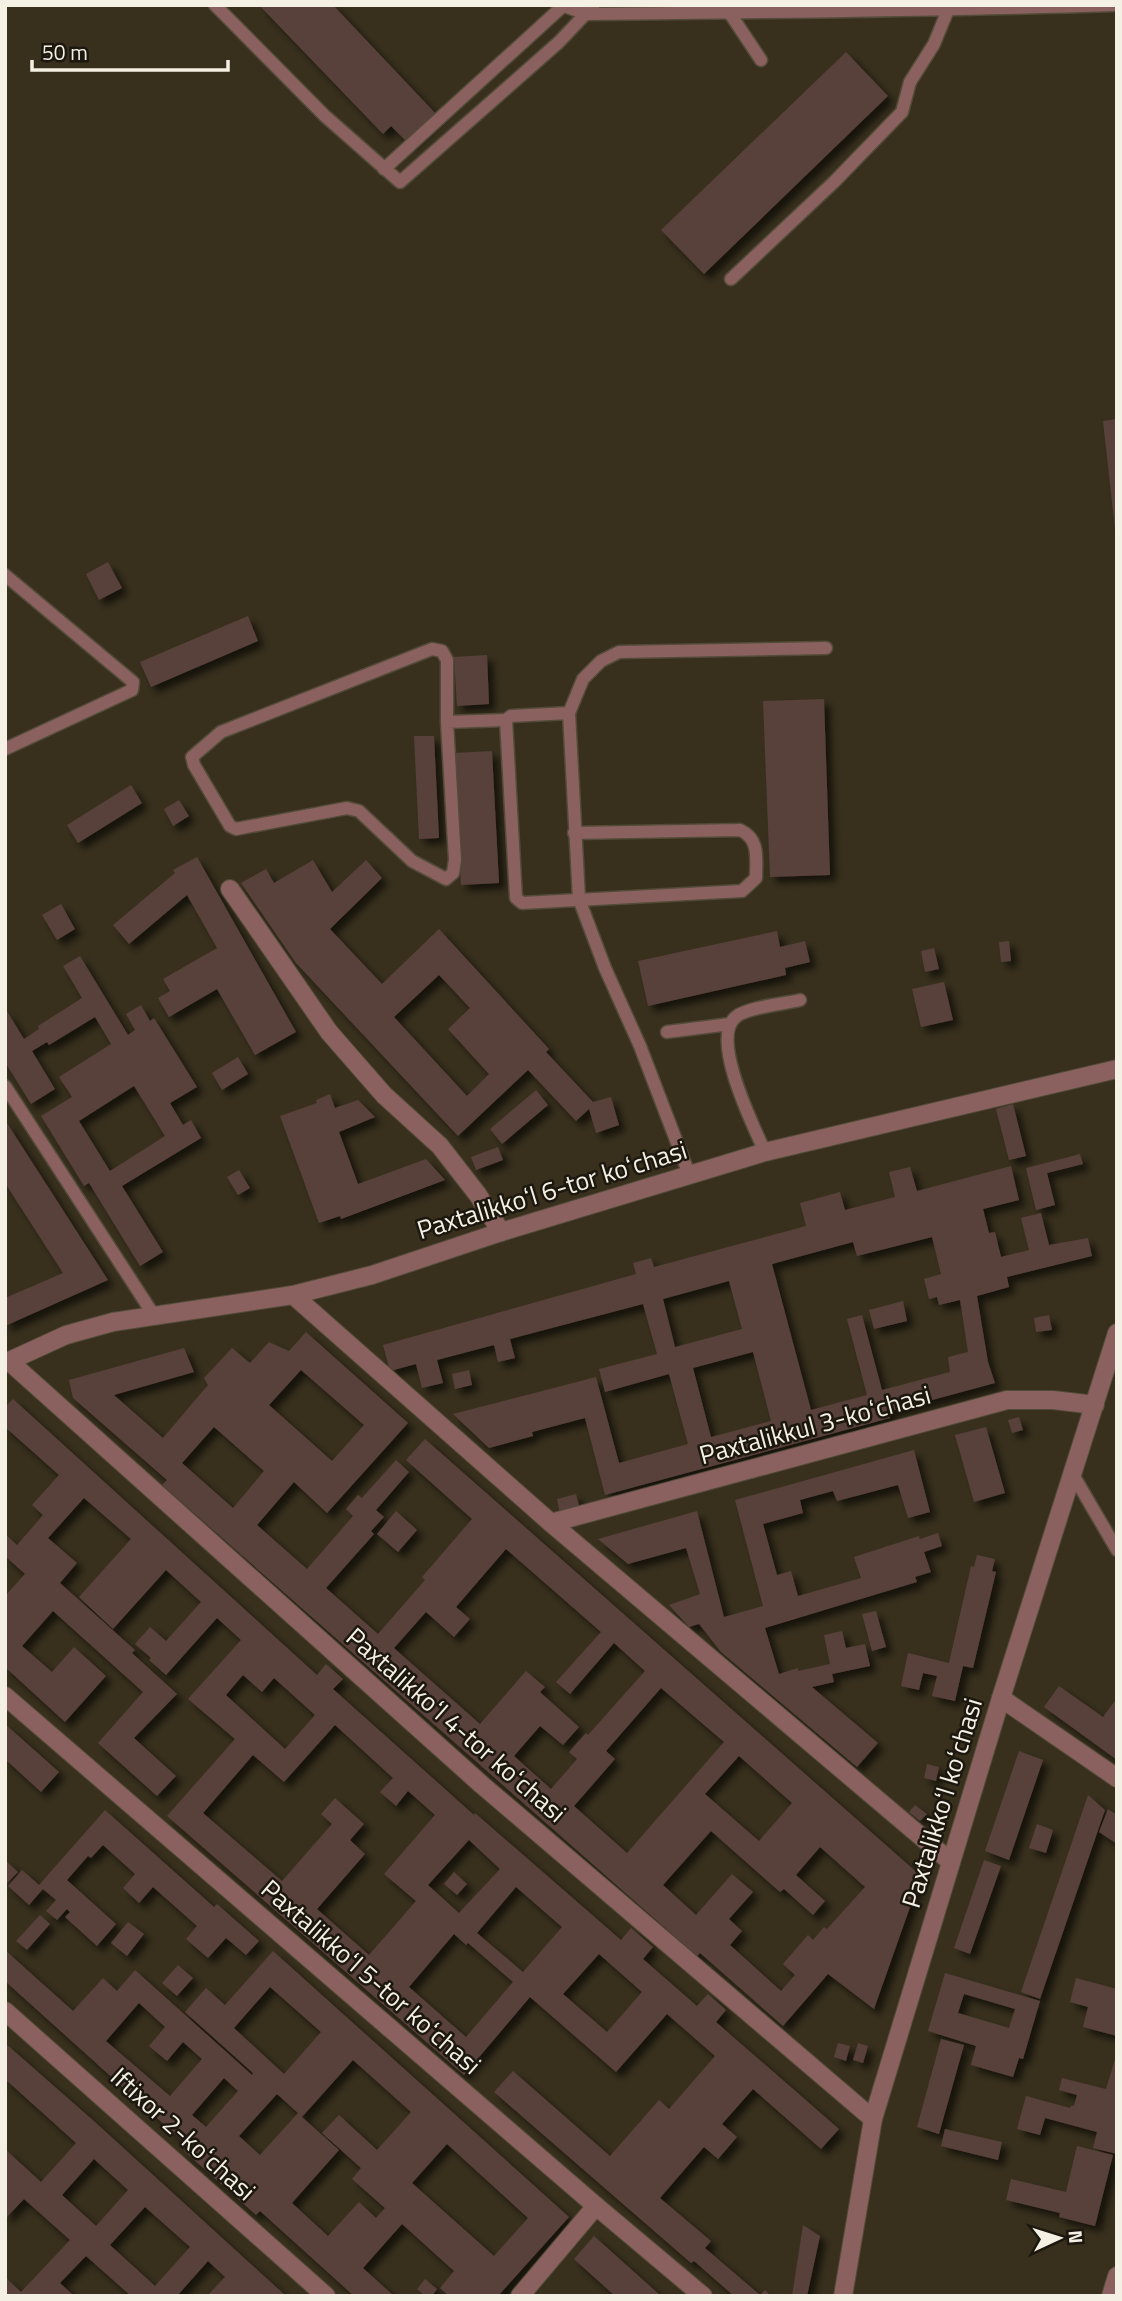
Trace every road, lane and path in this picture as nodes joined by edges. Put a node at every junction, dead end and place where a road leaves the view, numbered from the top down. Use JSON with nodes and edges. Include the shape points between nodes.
{"nodes":[{"id":1,"x":215,"y":5,"type":"edge"},
{"id":2,"x":1113,"y":5,"type":"edge"},
{"id":3,"x":563,"y":6,"type":"edge"},
{"id":4,"x":950,"y":7,"type":"edge"},
{"id":5,"x":727,"y":9,"type":"edge"},
{"id":6,"x":591,"y":10,"type":"edge"},
{"id":7,"x":761,"y":60,"type":"dead end"},
{"id":8,"x":384,"y":169,"type":"junction"},
{"id":9,"x":731,"y":279,"type":"dead end"},
{"id":10,"x":5,"y":575,"type":"edge"},
{"id":11,"x":826,"y":648,"type":"dead end"},
{"id":12,"x":569,"y":713,"type":"junction"},
{"id":13,"x":506,"y":720,"type":"junction"},
{"id":14,"x":447,"y":722,"type":"junction"},
{"id":15,"x":5,"y":749,"type":"edge"},
{"id":16,"x":574,"y":832,"type":"junction"},
{"id":17,"x":230,"y":889,"type":"dead end"},
{"id":18,"x":579,"y":899,"type":"junction"},
{"id":19,"x":800,"y":1000,"type":"dead end"},
{"id":20,"x":730,"y":1024,"type":"junction"},
{"id":21,"x":667,"y":1032,"type":"dead end"},
{"id":22,"x":1117,"y":1069,"type":"edge"},
{"id":23,"x":5,"y":1086,"type":"edge"},
{"id":24,"x":765,"y":1152,"type":"junction"},
{"id":25,"x":689,"y":1174,"type":"junction"},
{"id":26,"x":501,"y":1232,"type":"junction"},
{"id":27,"x":293,"y":1295,"type":"junction"},
{"id":28,"x":155,"y":1317,"type":"junction"},
{"id":29,"x":1116,"y":1339,"type":"edge"},
{"id":30,"x":8,"y":1362,"type":"edge"},
{"id":31,"x":1095,"y":1405,"type":"junction"},
{"id":32,"x":1072,"y":1473,"type":"junction"},
{"id":33,"x":551,"y":1523,"type":"junction"},
{"id":34,"x":1117,"y":1550,"type":"edge"},
{"id":35,"x":5,"y":1696,"type":"edge"},
{"id":36,"x":1001,"y":1698,"type":"junction"},
{"id":37,"x":1117,"y":1778,"type":"edge"},
{"id":38,"x":951,"y":1862,"type":"junction"},
{"id":39,"x":5,"y":2011,"type":"edge"},
{"id":40,"x":873,"y":2119,"type":"junction"},
{"id":41,"x":596,"y":2206,"type":"junction"},
{"id":42,"x":1117,"y":2276,"type":"edge"},
{"id":43,"x":326,"y":2296,"type":"edge"},
{"id":44,"x":520,"y":2296,"type":"edge"},
{"id":45,"x":703,"y":2296,"type":"edge"},
{"id":46,"x":843,"y":2296,"type":"edge"},
{"id":47,"x":1111,"y":2296,"type":"edge"}],
"edges":[{"from":1,"to":8,"type":"lane"},
{"from":2,"to":4,"type":"lane"},
{"from":3,"to":6,"type":"lane"},
{"from":3,"to":8,"type":"lane"},
{"from":4,"to":5,"type":"lane","via":[[894,12]]},
{"from":4,"to":9,"type":"lane","via":[[910,82],[902,112]]},
{"from":5,"to":6,"type":"lane"},
{"from":5,"to":7,"type":"lane"},
{"from":6,"to":8,"type":"lane","via":[[400,182]]},
{"from":10,"to":15,"type":"lane","via":[[133,682],[132,690]]},
{"from":11,"to":12,"type":"lane","via":[[619,652],[601,661],[583,679]]},
{"from":12,"to":13,"type":"lane"},
{"from":12,"to":16,"type":"lane"},
{"from":13,"to":14,"type":"lane"},
{"from":13,"to":18,"type":"lane","via":[[516,898],[522,903]]},
{"from":14,"to":14,"type":"lane","via":[[455,860],[453,873],[446,879],[412,861],[359,811],[347,808],[236,829],[230,826],[192,757],[221,732],[432,649],[442,651],[447,660]]},
{"from":16,"to":18,"type":"lane"},
{"from":16,"to":18,"type":"lane","via":[[740,830],[750,834],[757,848],[756,878],[742,891]]},
{"from":17,"to":26,"type":"street","via":[[329,1032],[384,1095],[440,1146]]},
{"from":18,"to":25,"type":"lane"},
{"from":19,"to":20,"type":"lane","via":[[737,1015]]},
{"from":20,"to":21,"type":"lane"},
{"from":20,"to":24,"type":"lane","via":[[727,1053]]},
{"from":22,"to":24,"type":"street","name":"Paxtalikkoʻl 6-tor koʻchasi"},
{"from":23,"to":28,"type":"lane"},
{"from":24,"to":25,"type":"street","name":"Paxtalikkoʻl 6-tor koʻchasi"},
{"from":25,"to":26,"type":"street","name":"Paxtalikkoʻl 6-tor koʻchasi"},
{"from":26,"to":27,"type":"street","name":"Paxtalikkoʻl 6-tor koʻchasi","via":[[372,1275]]},
{"from":27,"to":28,"type":"street","name":"Paxtalikkoʻl 6-tor koʻchasi"},
{"from":27,"to":33,"type":"street"},
{"from":28,"to":30,"type":"street","name":"Paxtalikkoʻl 6-tor koʻchasi","via":[[66,1335]]},
{"from":29,"to":31,"type":"street","name":"Paxtalikkoʻl koʻchasi"},
{"from":30,"to":40,"type":"street","name":"Paxtalikkoʻl 4-tor koʻchasi","via":[[482,1785]]},
{"from":31,"to":32,"type":"street","name":"Paxtalikkoʻl koʻchasi"},
{"from":31,"to":33,"type":"street","name":"Paxtalikkul 3-koʻchasi","via":[[1007,1400]]},
{"from":32,"to":34,"type":"lane"},
{"from":32,"to":36,"type":"street","name":"Paxtalikkoʻl koʻchasi"},
{"from":33,"to":38,"type":"street"},
{"from":35,"to":41,"type":"street","name":"Paxtalikkoʻl 5-tor koʻchasi"},
{"from":36,"to":37,"type":"street"},
{"from":36,"to":38,"type":"street","name":"Paxtalikkoʻl koʻchasi"},
{"from":38,"to":40,"type":"street","name":"Paxtalikkoʻl koʻchasi"},
{"from":39,"to":43,"type":"street","name":"Iftixor 2-koʻchasi"},
{"from":40,"to":46,"type":"street","name":"Paxtalikkoʻl koʻchasi"},
{"from":41,"to":44,"type":"street"},
{"from":41,"to":45,"type":"street","name":"Paxtalikkoʻl 5-tor koʻchasi"},
{"from":42,"to":47,"type":"street"}]}
